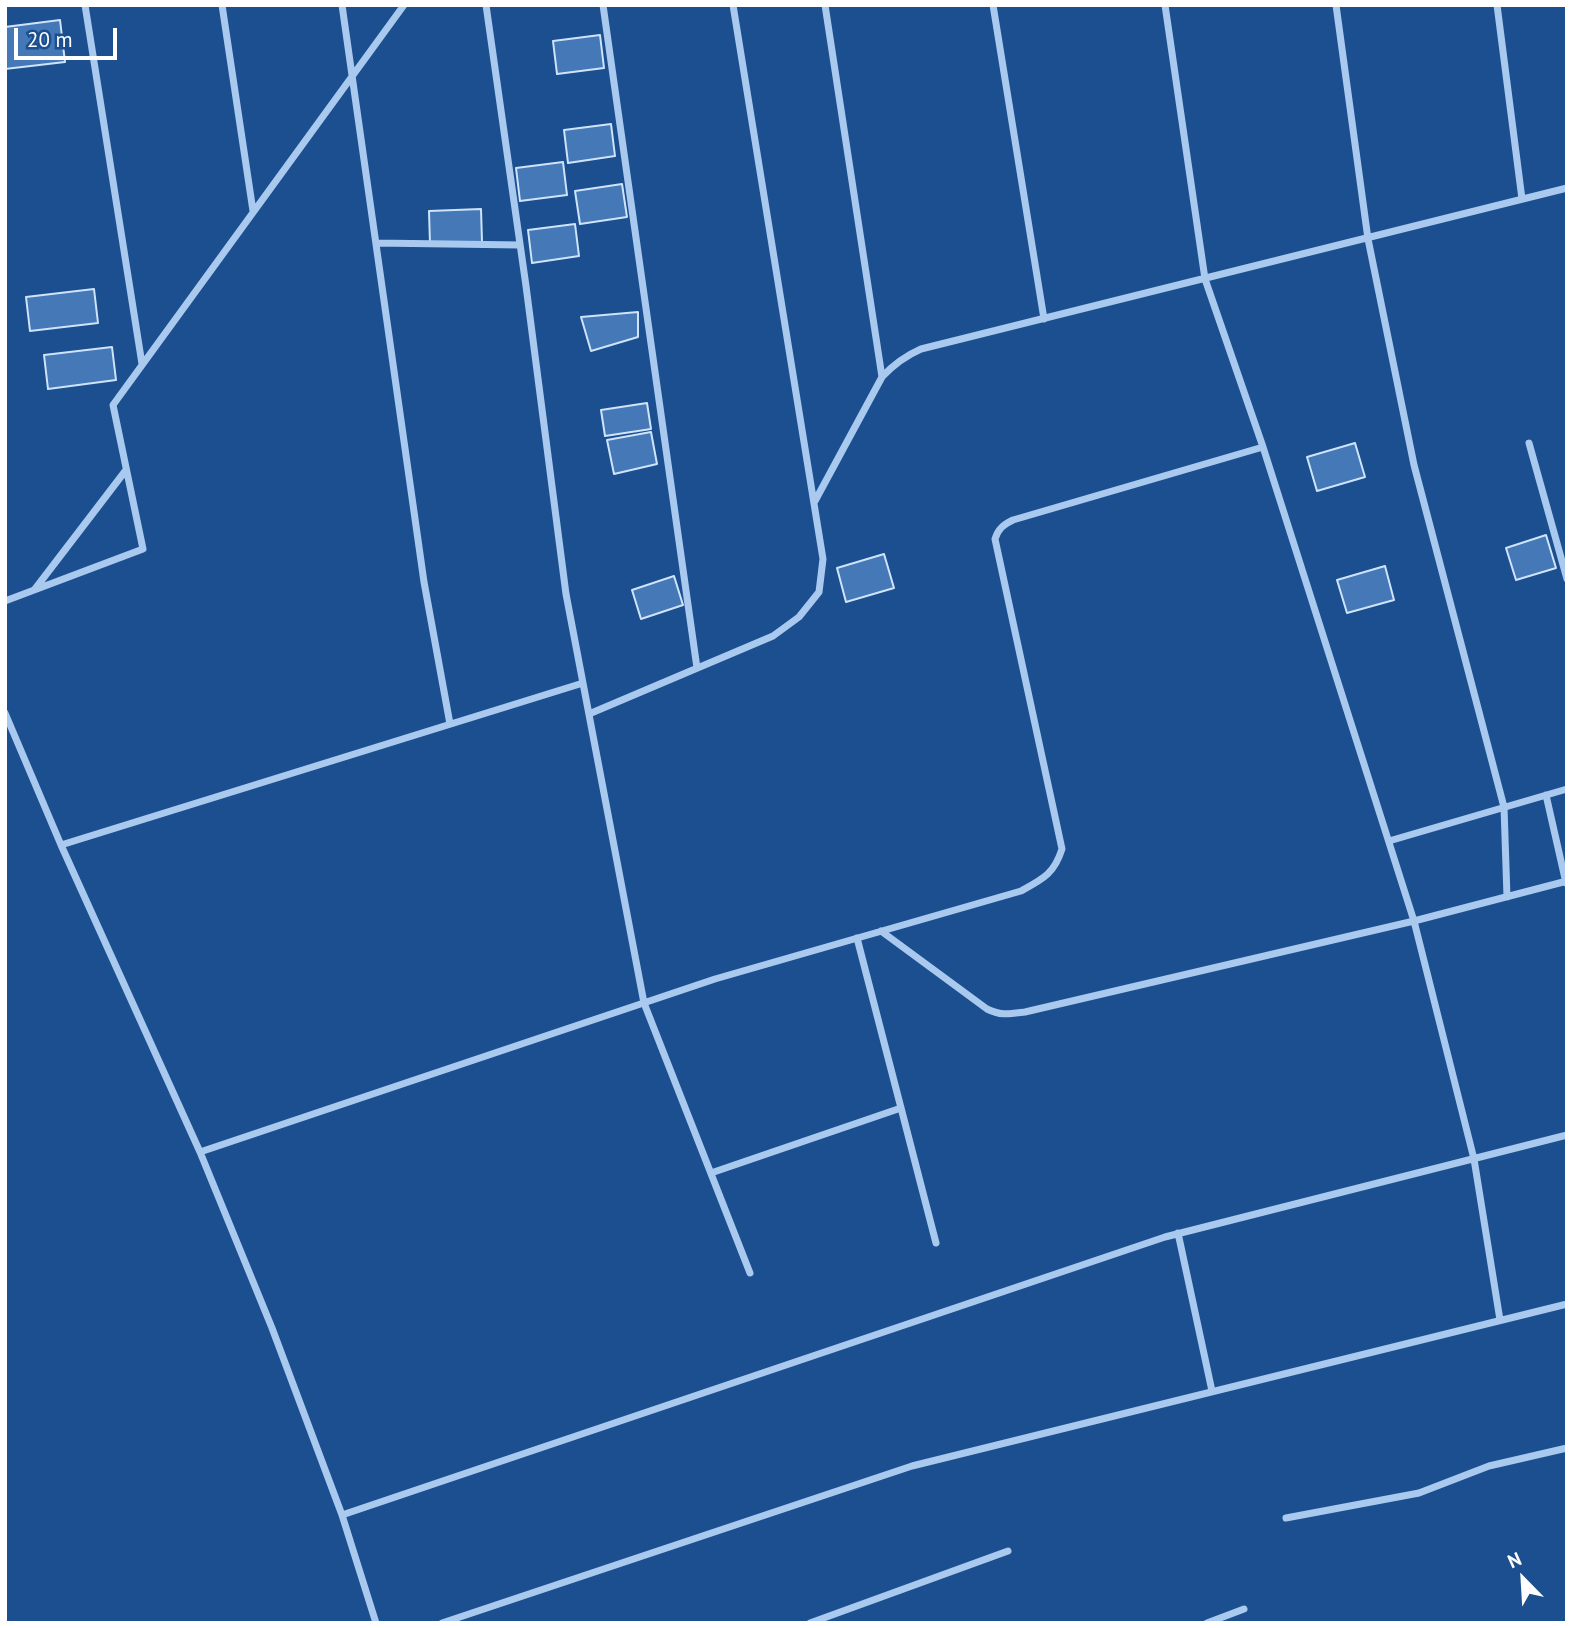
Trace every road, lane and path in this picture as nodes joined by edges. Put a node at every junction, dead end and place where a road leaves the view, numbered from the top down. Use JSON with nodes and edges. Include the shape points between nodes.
{"nodes":[{"id":1,"x":85,"y":5,"type":"edge"},
{"id":2,"x":222,"y":5,"type":"edge"},
{"id":3,"x":342,"y":5,"type":"edge"},
{"id":4,"x":404,"y":5,"type":"edge"},
{"id":5,"x":486,"y":5,"type":"edge"},
{"id":6,"x":603,"y":5,"type":"edge"},
{"id":7,"x":733,"y":5,"type":"edge"},
{"id":8,"x":825,"y":5,"type":"edge"},
{"id":9,"x":993,"y":5,"type":"edge"},
{"id":10,"x":1165,"y":5,"type":"edge"},
{"id":11,"x":1336,"y":5,"type":"edge"},
{"id":12,"x":1497,"y":5,"type":"edge"},
{"id":13,"x":352,"y":76,"type":"junction"},
{"id":14,"x":1567,"y":188,"type":"edge"},
{"id":15,"x":1522,"y":199,"type":"junction"},
{"id":16,"x":253,"y":211,"type":"junction"},
{"id":17,"x":1368,"y":239,"type":"junction"},
{"id":18,"x":376,"y":243,"type":"junction"},
{"id":19,"x":520,"y":245,"type":"junction"},
{"id":20,"x":1205,"y":279,"type":"junction"},
{"id":21,"x":1044,"y":319,"type":"junction"},
{"id":22,"x":142,"y":364,"type":"junction"},
{"id":23,"x":882,"y":377,"type":"junction"},
{"id":24,"x":1529,"y":443,"type":"dead end"},
{"id":25,"x":1263,"y":447,"type":"junction"},
{"id":26,"x":126,"y":470,"type":"junction"},
{"id":27,"x":814,"y":502,"type":"junction"},
{"id":28,"x":1567,"y":579,"type":"edge"},
{"id":29,"x":35,"y":589,"type":"junction"},
{"id":30,"x":5,"y":601,"type":"edge"},
{"id":31,"x":697,"y":668,"type":"junction"},
{"id":32,"x":583,"y":683,"type":"junction"},
{"id":33,"x":5,"y":713,"type":"edge"},
{"id":34,"x":589,"y":714,"type":"junction"},
{"id":35,"x":450,"y":724,"type":"junction"},
{"id":36,"x":1567,"y":789,"type":"edge"},
{"id":37,"x":1546,"y":795,"type":"junction"},
{"id":38,"x":1504,"y":807,"type":"junction"},
{"id":39,"x":1388,"y":841,"type":"junction"},
{"id":40,"x":61,"y":845,"type":"junction"},
{"id":41,"x":1566,"y":883,"type":"edge"},
{"id":42,"x":1507,"y":897,"type":"junction"},
{"id":43,"x":1414,"y":921,"type":"junction"},
{"id":44,"x":881,"y":931,"type":"junction"},
{"id":45,"x":857,"y":938,"type":"junction"},
{"id":46,"x":644,"y":1003,"type":"junction"},
{"id":47,"x":901,"y":1108,"type":"junction"},
{"id":48,"x":1567,"y":1135,"type":"edge"},
{"id":49,"x":200,"y":1152,"type":"junction"},
{"id":50,"x":1474,"y":1159,"type":"junction"},
{"id":51,"x":711,"y":1173,"type":"junction"},
{"id":52,"x":1178,"y":1233,"type":"junction"},
{"id":53,"x":936,"y":1243,"type":"dead end"},
{"id":54,"x":750,"y":1272,"type":"dead end"},
{"id":55,"x":1567,"y":1304,"type":"edge"},
{"id":56,"x":1500,"y":1321,"type":"junction"},
{"id":57,"x":1212,"y":1391,"type":"junction"},
{"id":58,"x":1567,"y":1448,"type":"edge"},
{"id":59,"x":342,"y":1515,"type":"junction"},
{"id":60,"x":1286,"y":1518,"type":"dead end"},
{"id":61,"x":1008,"y":1551,"type":"dead end"},
{"id":62,"x":1244,"y":1609,"type":"dead end"},
{"id":63,"x":376,"y":1623,"type":"edge"},
{"id":64,"x":442,"y":1623,"type":"edge"},
{"id":65,"x":810,"y":1623,"type":"edge"},
{"id":66,"x":1207,"y":1623,"type":"edge"}],
"edges":[{"from":1,"to":22,"type":"street"},
{"from":2,"to":16,"type":"street"},
{"from":3,"to":13,"type":"street"},
{"from":4,"to":13,"type":"street"},
{"from":5,"to":19,"type":"street"},
{"from":6,"to":31,"type":"street"},
{"from":7,"to":27,"type":"street"},
{"from":8,"to":23,"type":"street"},
{"from":9,"to":21,"type":"street"},
{"from":10,"to":20,"type":"street"},
{"from":11,"to":17,"type":"street"},
{"from":12,"to":15,"type":"street"},
{"from":13,"to":16,"type":"street"},
{"from":13,"to":18,"type":"street"},
{"from":14,"to":15,"type":"street"},
{"from":15,"to":17,"type":"street"},
{"from":16,"to":22,"type":"street"},
{"from":17,"to":20,"type":"street"},
{"from":17,"to":38,"type":"street","via":[[1414,465]]},
{"from":18,"to":19,"type":"street"},
{"from":18,"to":35,"type":"street","via":[[424,582]]},
{"from":19,"to":32,"type":"street","via":[[566,594]]},
{"from":20,"to":21,"type":"street"},
{"from":20,"to":25,"type":"street"},
{"from":21,"to":23,"type":"street","via":[[921,349],[895,363]]},
{"from":22,"to":26,"type":"street","via":[[113,405]]},
{"from":23,"to":27,"type":"street"},
{"from":24,"to":28,"type":"street"},
{"from":25,"to":39,"type":"street"},
{"from":25,"to":44,"type":"street","via":[[1013,520],[997,532],[1062,849],[1058,864],[1044,879],[1021,891]]},
{"from":26,"to":29,"type":"street"},
{"from":26,"to":29,"type":"street","via":[[143,550]]},
{"from":27,"to":31,"type":"street","via":[[824,559],[819,592],[799,617],[773,635]]},
{"from":29,"to":30,"type":"street"},
{"from":31,"to":34,"type":"street"},
{"from":32,"to":34,"type":"street"},
{"from":32,"to":35,"type":"street"},
{"from":33,"to":40,"type":"street"},
{"from":34,"to":46,"type":"street"},
{"from":35,"to":40,"type":"street"},
{"from":36,"to":37,"type":"street"},
{"from":37,"to":38,"type":"street"},
{"from":37,"to":41,"type":"street"},
{"from":38,"to":39,"type":"street"},
{"from":38,"to":42,"type":"street"},
{"from":39,"to":43,"type":"street"},
{"from":40,"to":49,"type":"street"},
{"from":41,"to":42,"type":"street"},
{"from":42,"to":43,"type":"street"},
{"from":43,"to":44,"type":"street","via":[[1025,1012],[999,1014]]},
{"from":43,"to":50,"type":"street"},
{"from":44,"to":45,"type":"street"},
{"from":45,"to":46,"type":"street"},
{"from":45,"to":47,"type":"street"},
{"from":46,"to":49,"type":"street"},
{"from":46,"to":51,"type":"street"},
{"from":47,"to":51,"type":"street"},
{"from":47,"to":53,"type":"street"},
{"from":48,"to":50,"type":"street"},
{"from":49,"to":59,"type":"street"},
{"from":50,"to":52,"type":"street"},
{"from":50,"to":56,"type":"street"},
{"from":51,"to":54,"type":"street"},
{"from":52,"to":57,"type":"street"},
{"from":52,"to":59,"type":"street"},
{"from":55,"to":56,"type":"street"},
{"from":56,"to":57,"type":"street"},
{"from":57,"to":64,"type":"street","via":[[912,1466]]},
{"from":58,"to":60,"type":"street","via":[[1489,1466],[1419,1493]]},
{"from":59,"to":63,"type":"street"},
{"from":61,"to":65,"type":"street"},
{"from":62,"to":66,"type":"street"}]}
